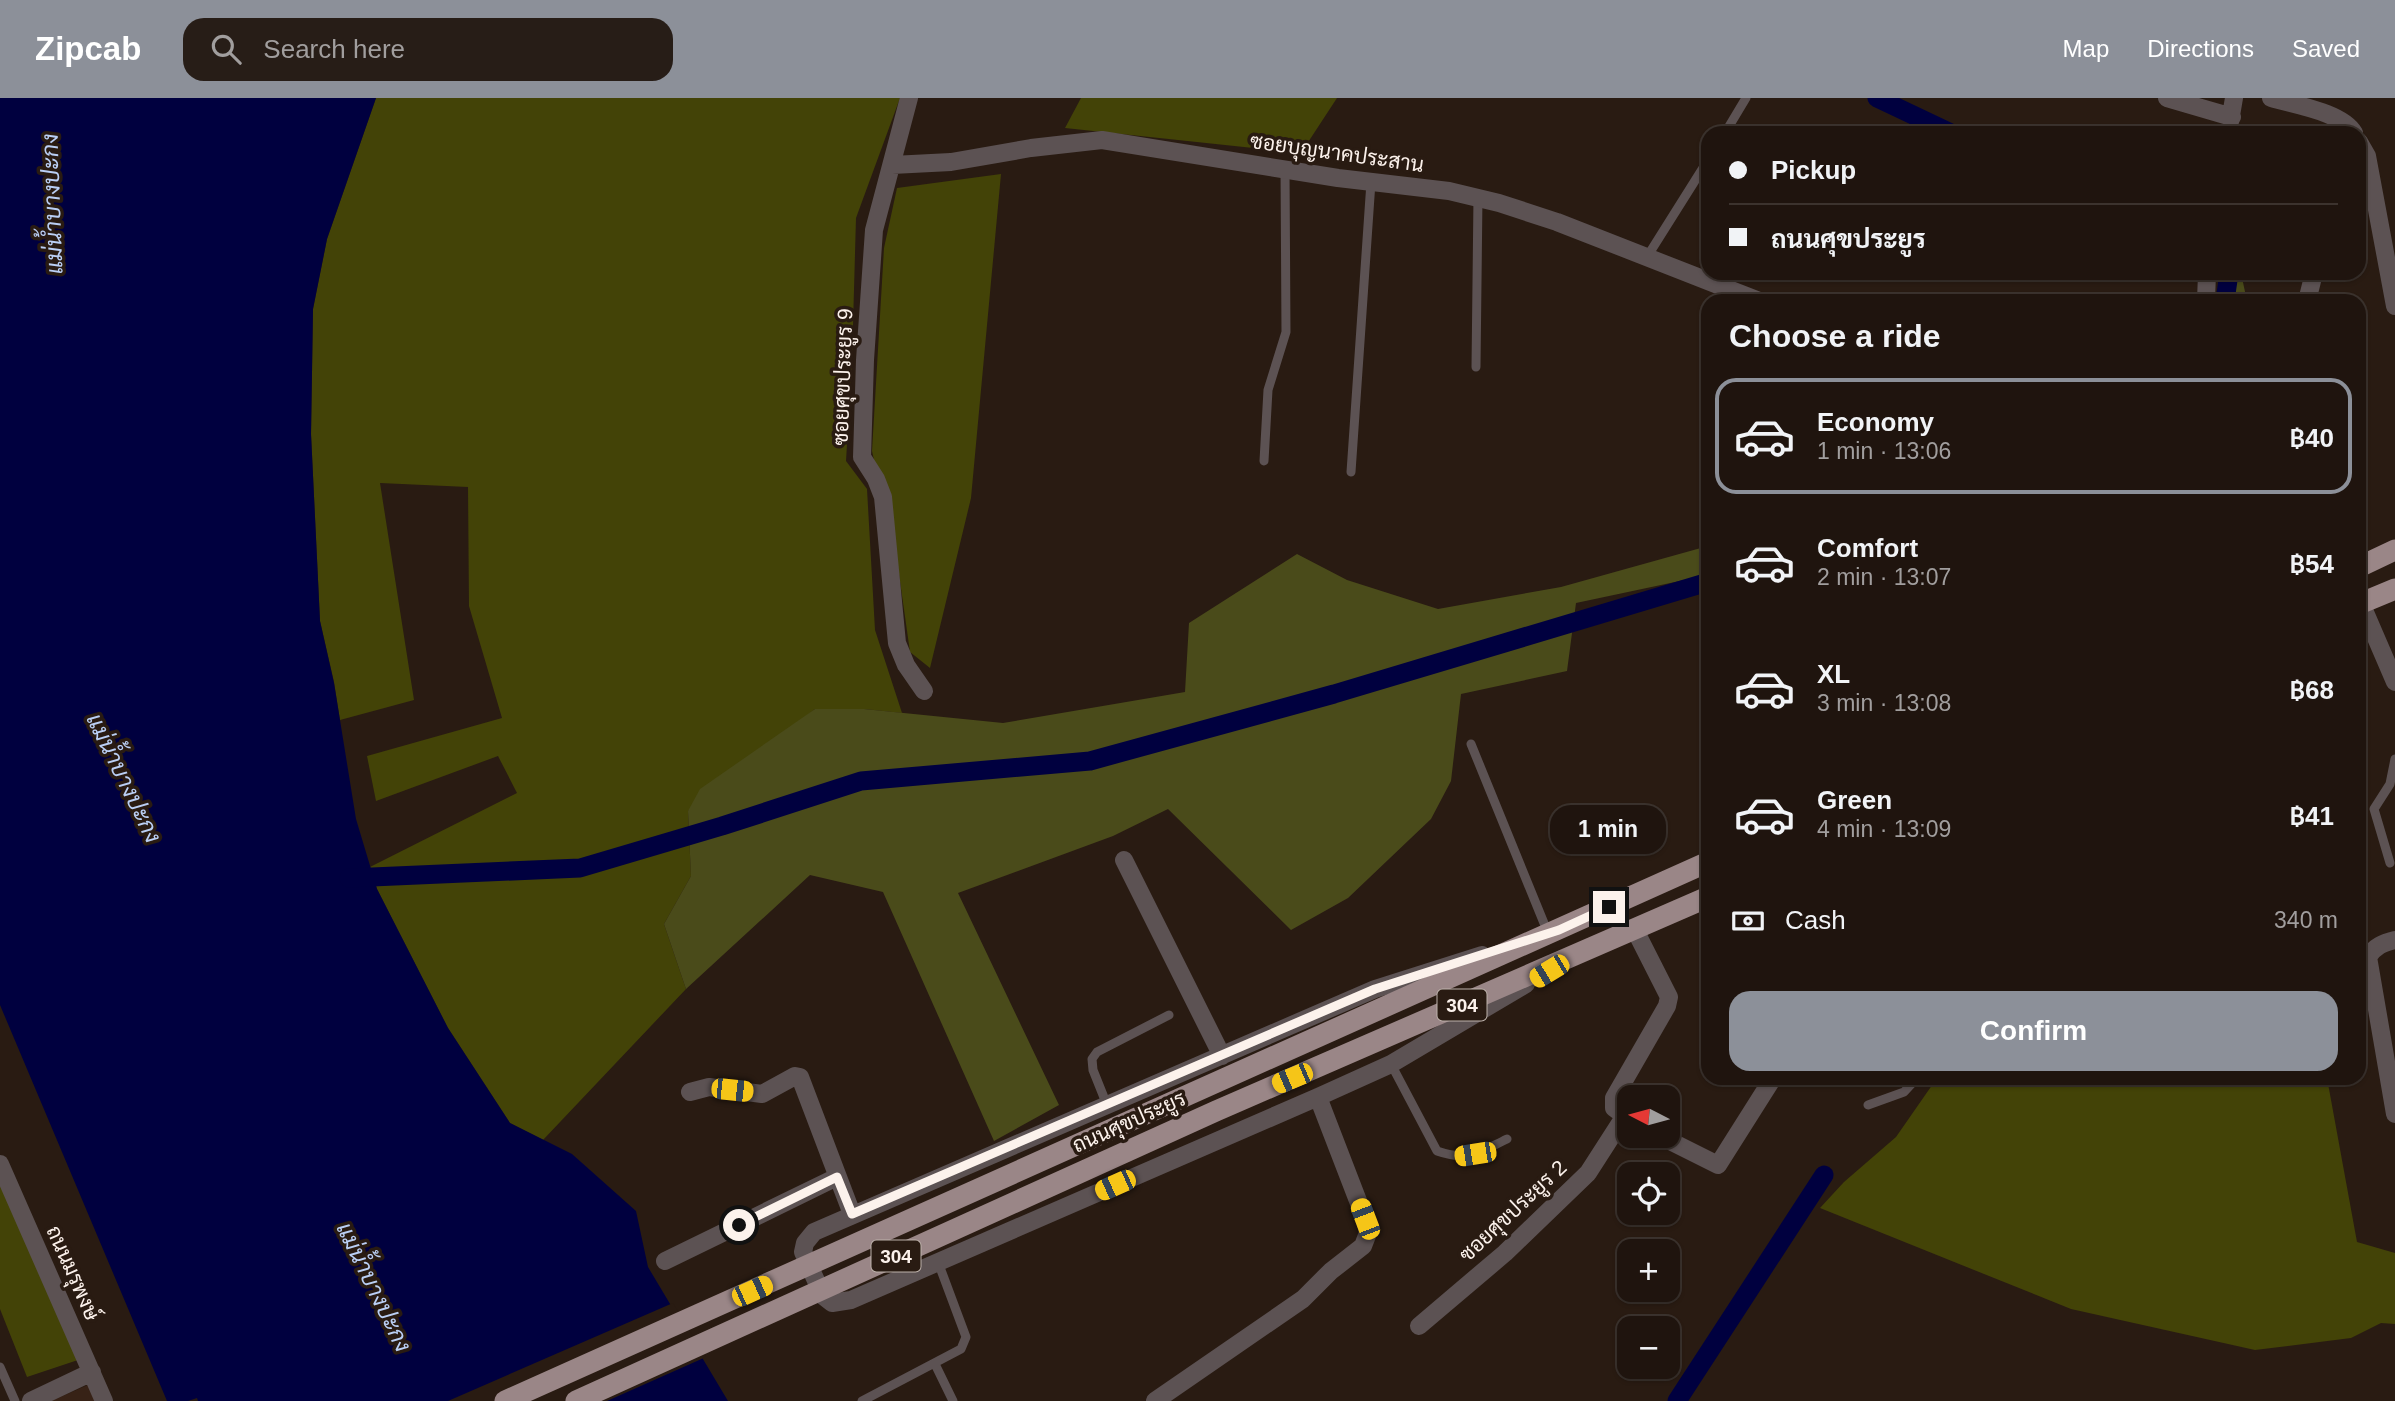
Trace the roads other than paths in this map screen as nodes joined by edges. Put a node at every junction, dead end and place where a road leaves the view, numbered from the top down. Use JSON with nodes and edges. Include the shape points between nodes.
{"nodes":[{"id":1,"x":909,"y":98,"type":"edge"},
{"id":2,"x":1746,"y":98,"type":"edge"},
{"id":3,"x":2167,"y":98,"type":"edge"},
{"id":4,"x":2234,"y":98,"type":"edge"},
{"id":5,"x":2271,"y":98,"type":"edge"},
{"id":6,"x":2296,"y":101,"type":"edge"},
{"id":7,"x":2230,"y":125,"type":"edge"},
{"id":8,"x":1729,"y":126,"type":"edge"},
{"id":9,"x":2350,"y":126,"type":"edge"},
{"id":10,"x":2366,"y":154,"type":"edge"},
{"id":11,"x":892,"y":165,"type":"junction"},
{"id":12,"x":1285,"y":169,"type":"junction"},
{"id":13,"x":1701,"y":171,"type":"edge"},
{"id":14,"x":1371,"y":182,"type":"junction"},
{"id":15,"x":1478,"y":197,"type":"junction"},
{"id":16,"x":2379,"y":222,"type":"junction"},
{"id":17,"x":2395,"y":232,"type":"edge"},
{"id":18,"x":1647,"y":257,"type":"junction"},
{"id":19,"x":1701,"y":278,"type":"edge"},
{"id":20,"x":1706,"y":280,"type":"edge"},
{"id":21,"x":1741,"y":294,"type":"edge"},
{"id":22,"x":2395,"y":306,"type":"edge"},
{"id":23,"x":1476,"y":367,"type":"dead end"},
{"id":24,"x":1264,"y":461,"type":"dead end"},
{"id":25,"x":1351,"y":472,"type":"dead end"},
{"id":26,"x":2395,"y":550,"type":"edge"},
{"id":27,"x":2366,"y":562,"type":"edge"},
{"id":28,"x":2395,"y":589,"type":"edge"},
{"id":29,"x":2366,"y":601,"type":"edge"},
{"id":30,"x":2366,"y":617,"type":"edge"},
{"id":31,"x":2395,"y":682,"type":"edge"},
{"id":32,"x":924,"y":691,"type":"dead end"},
{"id":33,"x":1471,"y":744,"type":"dead end"},
{"id":34,"x":2395,"y":759,"type":"edge"},
{"id":35,"x":1124,"y":860,"type":"dead end"},
{"id":36,"x":2390,"y":863,"type":"dead end"},
{"id":37,"x":1701,"y":865,"type":"edge"},
{"id":38,"x":1701,"y":900,"type":"edge"},
{"id":39,"x":1634,"y":928,"type":"junction"},
{"id":40,"x":1554,"y":932,"type":"junction"},
{"id":41,"x":2395,"y":940,"type":"edge"},
{"id":42,"x":1572,"y":957,"type":"junction"},
{"id":43,"x":1169,"y":1015,"type":"dead end"},
{"id":44,"x":1222,"y":1056,"type":"junction"},
{"id":45,"x":2391,"y":1061,"type":"edge"},
{"id":46,"x":1391,"y":1064,"type":"junction"},
{"id":47,"x":1621,"y":1085,"type":"edge"},
{"id":48,"x":1769,"y":1085,"type":"edge"},
{"id":49,"x":1910,"y":1085,"type":"edge"},
{"id":50,"x":690,"y":1093,"type":"dead end"},
{"id":51,"x":1617,"y":1093,"type":"edge"},
{"id":52,"x":1318,"y":1097,"type":"junction"},
{"id":53,"x":1107,"y":1105,"type":"junction"},
{"id":54,"x":1868,"y":1105,"type":"dead end"},
{"id":55,"x":1617,"y":1110,"type":"edge"},
{"id":56,"x":2395,"y":1114,"type":"edge"},
{"id":57,"x":1617,"y":1132,"type":"edge"},
{"id":58,"x":1507,"y":1139,"type":"dead end"},
{"id":59,"x":1680,"y":1146,"type":"edge"},
{"id":60,"x":0,"y":1164,"type":"edge"},
{"id":61,"x":837,"y":1177,"type":"junction"},
{"id":62,"x":852,"y":1214,"type":"junction"},
{"id":63,"x":665,"y":1261,"type":"dead end"},
{"id":64,"x":938,"y":1262,"type":"junction"},
{"id":65,"x":1419,"y":1326,"type":"dead end"},
{"id":66,"x":934,"y":1364,"type":"junction"},
{"id":67,"x":0,"y":1367,"type":"edge"},
{"id":68,"x":92,"y":1372,"type":"junction"},
{"id":69,"x":550,"y":1382,"type":"junction"},
{"id":70,"x":15,"y":1401,"type":"edge"},
{"id":71,"x":31,"y":1401,"type":"edge"},
{"id":72,"x":104,"y":1401,"type":"edge"},
{"id":73,"x":505,"y":1401,"type":"edge"},
{"id":74,"x":513,"y":1401,"type":"edge"},
{"id":75,"x":576,"y":1401,"type":"edge"},
{"id":76,"x":862,"y":1401,"type":"edge"},
{"id":77,"x":953,"y":1401,"type":"edge"},
{"id":78,"x":1155,"y":1401,"type":"edge"}],
"edges":[{"from":1,"to":11,"type":"street","name":"ซอยศุขประยูร 9"},
{"from":2,"to":8,"type":"lane"},
{"from":3,"to":7,"type":"street"},
{"from":4,"to":7,"type":"street"},
{"from":5,"to":6,"type":"street"},
{"from":6,"to":9,"type":"street"},
{"from":10,"to":16,"type":"street"},
{"from":11,"to":12,"type":"street","name":"ซอยบุญนาคประสาน","via":[[951,162],[1102,140]]},
{"from":11,"to":32,"type":"street","name":"ซอยศุขประยูร 9","via":[[874,230],[862,457],[883,497],[897,643]]},
{"from":12,"to":14,"type":"street","name":"ซอยบุญนาคประสาน"},
{"from":12,"to":24,"type":"lane","via":[[1286,332],[1268,390]]},
{"from":13,"to":18,"type":"lane"},
{"from":14,"to":15,"type":"street","name":"ซอยบุญนาคประสาน"},
{"from":14,"to":25,"type":"lane"},
{"from":15,"to":18,"type":"street","name":"ซอยบุญนาคประสาน"},
{"from":15,"to":23,"type":"lane"},
{"from":16,"to":17,"type":"lane"},
{"from":16,"to":22,"type":"street"},
{"from":18,"to":19,"type":"street","name":"ซอยบุญนาคประสาน"},
{"from":20,"to":21,"type":"street","name":"ซอยบุญนาคประสาน"},
{"from":26,"to":27,"type":"main road"},
{"from":28,"to":29,"type":"main road"},
{"from":30,"to":31,"type":"street"},
{"from":33,"to":40,"type":"lane"},
{"from":34,"to":36,"type":"lane","via":[[2390,784],[2374,809]]},
{"from":35,"to":44,"type":"street"},
{"from":37,"to":40,"type":"main road","name":"ถนนศุขประยูร","number":"304"},
{"from":38,"to":39,"type":"main road","name":"ถนนศุขประยูร","number":"304"},
{"from":39,"to":42,"type":"main road","name":"ถนนศุขประยูร","number":"304"},
{"from":39,"to":47,"type":"street","name":"ซอยศุขประยูร 2","via":[[1669,997]]},
{"from":40,"to":44,"type":"street","via":[[1375,989]]},
{"from":40,"to":69,"type":"main road","name":"ถนนศุขประยูร","number":"304"},
{"from":41,"to":45,"type":"street","via":[[2382,943],[2368,957]]},
{"from":42,"to":46,"type":"street"},
{"from":42,"to":75,"type":"main road","name":"ถนนศุขประยูร","number":"304","via":[[1216,1111]]},
{"from":43,"to":53,"type":"lane","via":[[1097,1052],[1092,1059]]},
{"from":44,"to":53,"type":"street"},
{"from":45,"to":56,"type":"street"},
{"from":46,"to":52,"type":"street"},
{"from":46,"to":58,"type":"lane","via":[[1437,1151],[1456,1157],[1475,1154]]},
{"from":48,"to":59,"type":"street","via":[[1718,1165]]},
{"from":49,"to":54,"type":"lane","via":[[1904,1092]]},
{"from":50,"to":61,"type":"street","via":[[709,1087],[762,1094],[800,1077]]},
{"from":51,"to":55,"type":"street","name":"ซอยศุขประยูร 2"},
{"from":52,"to":64,"type":"street"},
{"from":52,"to":78,"type":"street","via":[[1365,1219],[1368,1233],[1363,1246],[1303,1299]]},
{"from":53,"to":62,"type":"street"},
{"from":57,"to":65,"type":"street","name":"ซอยศุขประยูร 2","via":[[1588,1172],[1505,1253]]},
{"from":60,"to":68,"type":"street","name":"ถนนมรุพงษ์"},
{"from":61,"to":62,"type":"street"},
{"from":61,"to":63,"type":"street"},
{"from":62,"to":64,"type":"street","via":[[814,1232],[805,1243],[803,1252],[823,1296],[832,1303],[851,1300]]},
{"from":64,"to":66,"type":"lane","via":[[966,1337],[961,1349]]},
{"from":66,"to":76,"type":"lane"},
{"from":66,"to":77,"type":"lane"},
{"from":67,"to":70,"type":"lane"},
{"from":68,"to":71,"type":"street"},
{"from":68,"to":72,"type":"street","name":"ถนนมรุพงษ์"},
{"from":69,"to":73,"type":"main road","name":"ถนนศุขประยูร","number":"304"},
{"from":69,"to":74,"type":"main road","name":"ถนนศุขประยูร","number":"304"}]}
